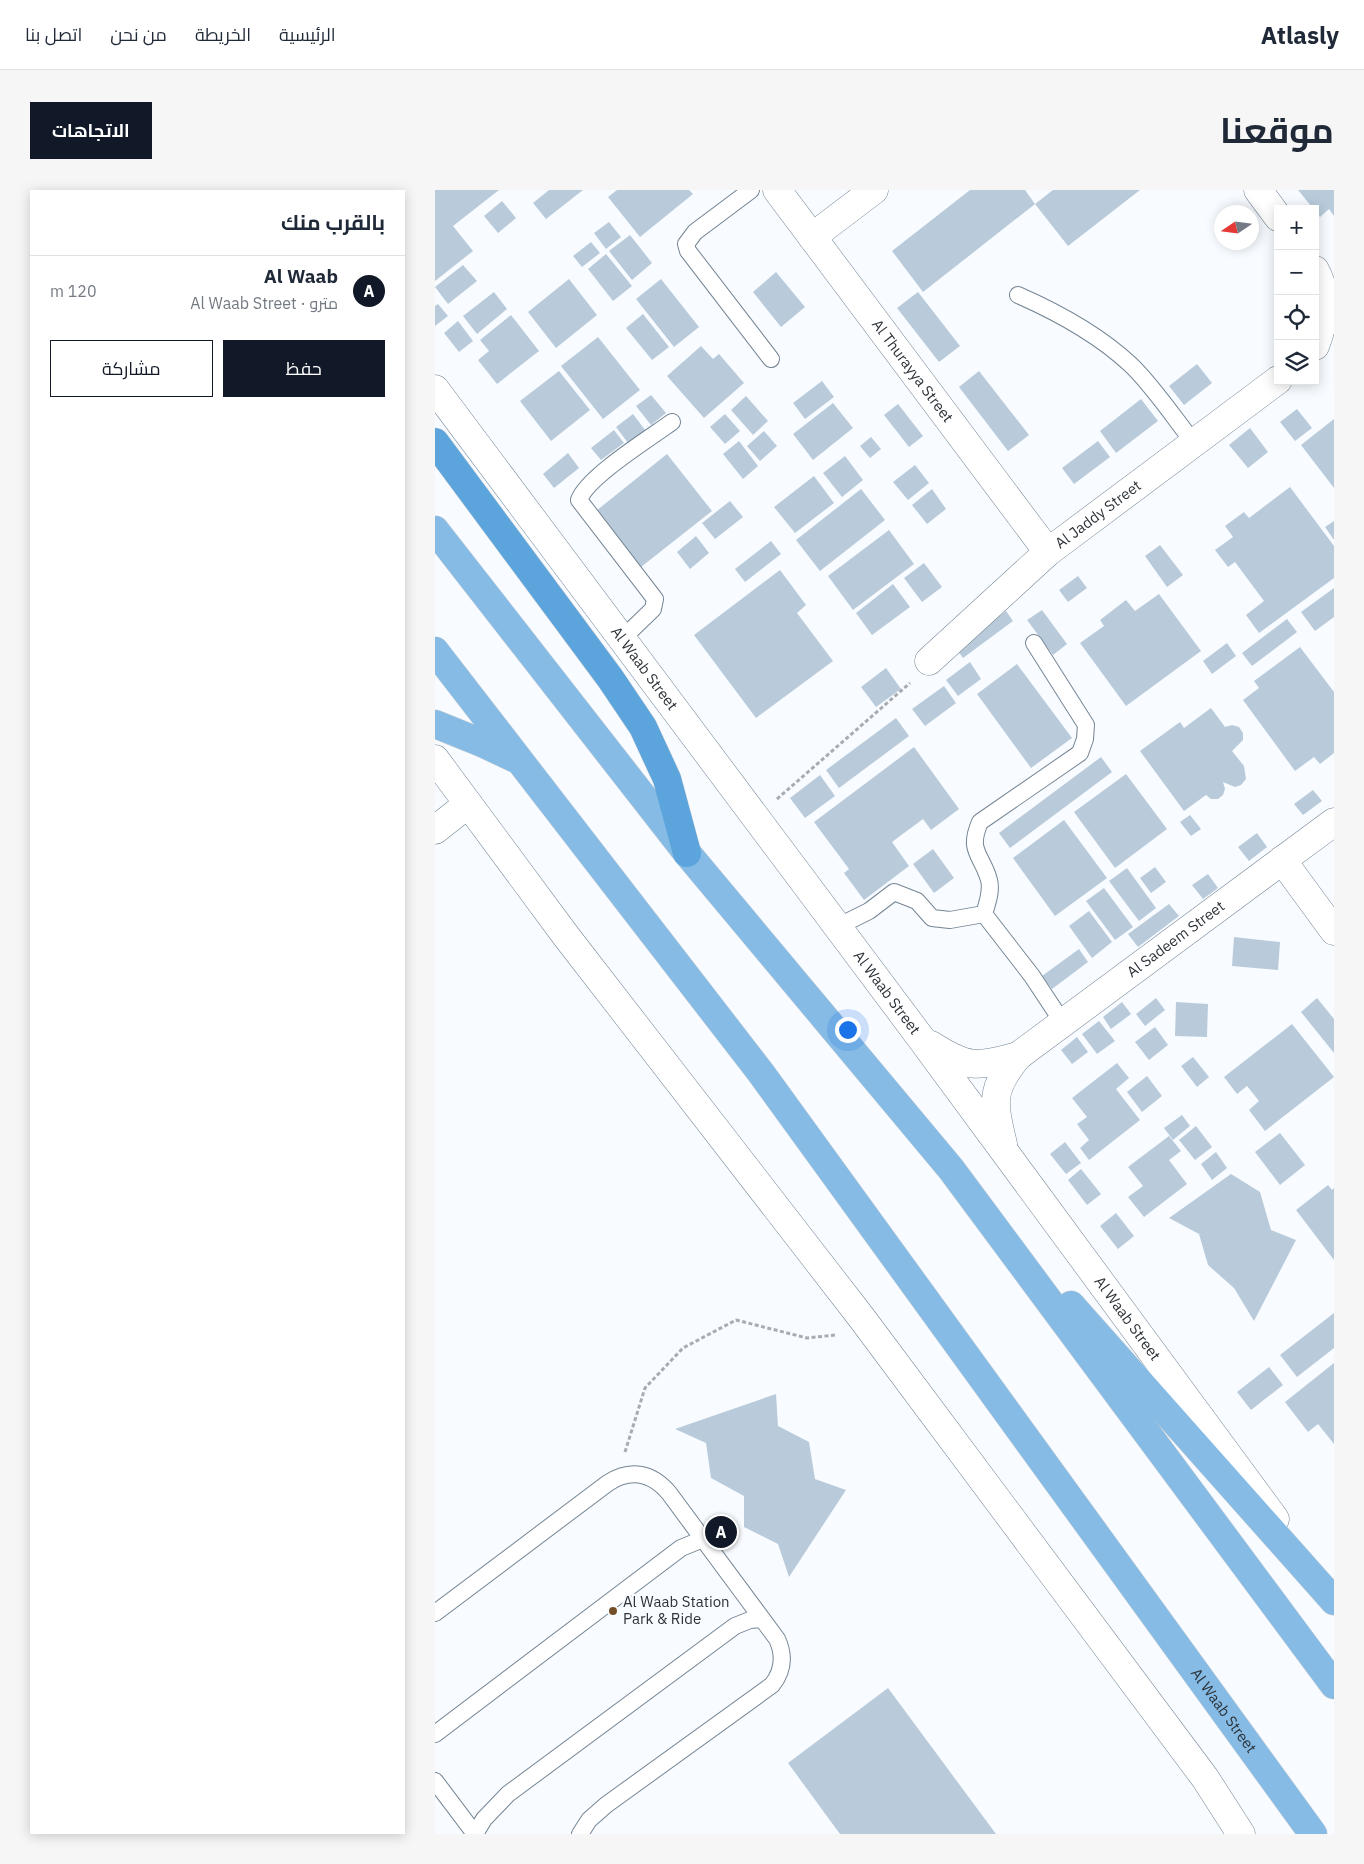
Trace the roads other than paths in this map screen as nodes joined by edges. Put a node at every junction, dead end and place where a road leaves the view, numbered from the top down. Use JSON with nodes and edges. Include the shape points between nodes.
{"nodes":[{"id":1,"x":751,"y":190,"type":"edge"},
{"id":2,"x":777,"y":190,"type":"edge"},
{"id":3,"x":874,"y":190,"type":"edge"},
{"id":4,"x":1258,"y":190,"type":"edge"},
{"id":5,"x":1274,"y":212,"type":"edge"},
{"id":6,"x":812,"y":236,"type":"junction"},
{"id":7,"x":1319,"y":277,"type":"edge"},
{"id":8,"x":1018,"y":295,"type":"dead end"},
{"id":9,"x":1318,"y":340,"type":"edge"},
{"id":10,"x":771,"y":359,"type":"dead end"},
{"id":11,"x":1274,"y":383,"type":"edge"},
{"id":12,"x":435,"y":389,"type":"edge"},
{"id":13,"x":672,"y":422,"type":"dead end"},
{"id":14,"x":435,"y":442,"type":"edge"},
{"id":15,"x":1194,"y":443,"type":"junction"},
{"id":16,"x":435,"y":530,"type":"edge"},
{"id":17,"x":1049,"y":552,"type":"junction"},
{"id":18,"x":622,"y":639,"type":"junction"},
{"id":19,"x":1034,"y":643,"type":"dead end"},
{"id":20,"x":435,"y":651,"type":"edge"},
{"id":21,"x":929,"y":661,"type":"road end"},
{"id":22,"x":435,"y":724,"type":"edge"},
{"id":23,"x":435,"y":759,"type":"edge"},
{"id":24,"x":521,"y":761,"type":"junction"},
{"id":25,"x":468,"y":804,"type":"junction"},
{"id":26,"x":1334,"y":822,"type":"edge"},
{"id":27,"x":435,"y":830,"type":"edge"},
{"id":28,"x":687,"y":853,"type":"junction"},
{"id":29,"x":1282,"y":860,"type":"junction"},
{"id":30,"x":984,"y":914,"type":"junction"},
{"id":31,"x":837,"y":927,"type":"junction"},
{"id":32,"x":1334,"y":931,"type":"edge"},
{"id":33,"x":1063,"y":1023,"type":"junction"},
{"id":34,"x":923,"y":1041,"type":"junction"},
{"id":35,"x":1018,"y":1056,"type":"junction"},
{"id":36,"x":1005,"y":1153,"type":"junction"},
{"id":37,"x":951,"y":1169,"type":"junction"},
{"id":38,"x":703,"y":1539,"type":"junction"},
{"id":39,"x":1334,"y":1600,"type":"edge"},
{"id":40,"x":435,"y":1613,"type":"edge"},
{"id":41,"x":762,"y":1619,"type":"junction"},
{"id":42,"x":1334,"y":1685,"type":"edge"},
{"id":43,"x":435,"y":1734,"type":"edge"},
{"id":44,"x":435,"y":1781,"type":"edge"},
{"id":45,"x":1283,"y":1794,"type":"junction"},
{"id":46,"x":589,"y":1820,"type":"junction"},
{"id":47,"x":475,"y":1834,"type":"edge"},
{"id":48,"x":570,"y":1834,"type":"edge"},
{"id":49,"x":580,"y":1834,"type":"edge"},
{"id":50,"x":1241,"y":1834,"type":"edge"},
{"id":51,"x":1296,"y":1834,"type":"edge"},
{"id":52,"x":1313,"y":1834,"type":"edge"}],
"edges":[{"from":1,"to":10,"type":"lane","via":[[695,232],[686,244],[688,251]]},
{"from":2,"to":6,"type":"street","name":"Al Thurayya Street"},
{"from":3,"to":6,"type":"street"},
{"from":4,"to":5,"type":"street"},
{"from":6,"to":17,"type":"street","name":"Al Thurayya Street"},
{"from":7,"to":9,"type":"street","via":[[1325,305],[1323,329]]},
{"from":8,"to":15,"type":"lane","via":[[1053,311],[1106,344],[1133,367]]},
{"from":11,"to":15,"type":"street","name":"Al Jaddy Street"},
{"from":12,"to":18,"type":"street","name":"Al Waab Street"},
{"from":13,"to":18,"type":"lane","via":[[593,480],[579,500],[655,599],[653,609]]},
{"from":14,"to":28,"type":"highway","via":[[643,727],[667,779]]},
{"from":15,"to":17,"type":"street","name":"Al Jaddy Street"},
{"from":16,"to":28,"type":"main road"},
{"from":17,"to":21,"type":"street","name":"Al Jaddy Street"},
{"from":18,"to":31,"type":"street","name":"Al Waab Street"},
{"from":19,"to":30,"type":"lane","via":[[1085,726],[1085,740],[1080,752],[980,822],[973,838],[989,881],[989,899]]},
{"from":20,"to":24,"type":"main road","name":"Al Waab Street"},
{"from":22,"to":24,"type":"main road"},
{"from":23,"to":25,"type":"street"},
{"from":24,"to":45,"type":"main road","name":"Al Waab Street","via":[[761,1074]]},
{"from":25,"to":27,"type":"street"},
{"from":25,"to":50,"type":"street","via":[[861,1317],[1205,1778]]},
{"from":26,"to":29,"type":"street","name":"Al Sadeem Street"},
{"from":28,"to":37,"type":"main road"},
{"from":29,"to":32,"type":"street"},
{"from":29,"to":33,"type":"street","name":"Al Sadeem Street"},
{"from":30,"to":31,"type":"lane","via":[[950,920],[932,918],[917,901],[894,892],[869,911]]},
{"from":30,"to":33,"type":"lane"},
{"from":31,"to":34,"type":"street","name":"Al Waab Street"},
{"from":33,"to":35,"type":"street","name":"Al Sadeem Street"},
{"from":34,"to":35,"type":"street","name":"Al Sadeem Street","via":[[954,1060],[970,1065]]},
{"from":34,"to":36,"type":"street","name":"Al Waab Street"},
{"from":35,"to":36,"type":"street","name":"Al Sadeem Street","via":[[1001,1076],[995,1098]]},
{"from":36,"to":39,"type":"street","name":"Al Waab Street"},
{"from":37,"to":39,"type":"main road"},
{"from":37,"to":42,"type":"main road"},
{"from":38,"to":40,"type":"lane","via":[[661,1484],[640,1474],[628,1473],[617,1477]]},
{"from":38,"to":41,"type":"lane"},
{"from":38,"to":43,"type":"lane","via":[[681,1548]]},
{"from":41,"to":46,"type":"lane","via":[[781,1648],[781,1668],[771,1685]]},
{"from":41,"to":47,"type":"lane","via":[[735,1626],[508,1794],[484,1819]]},
{"from":44,"to":47,"type":"lane"},
{"from":45,"to":51,"type":"street"},
{"from":45,"to":52,"type":"main road","name":"Al Waab Street"},
{"from":46,"to":48,"type":"lane"},
{"from":46,"to":49,"type":"lane"}]}
